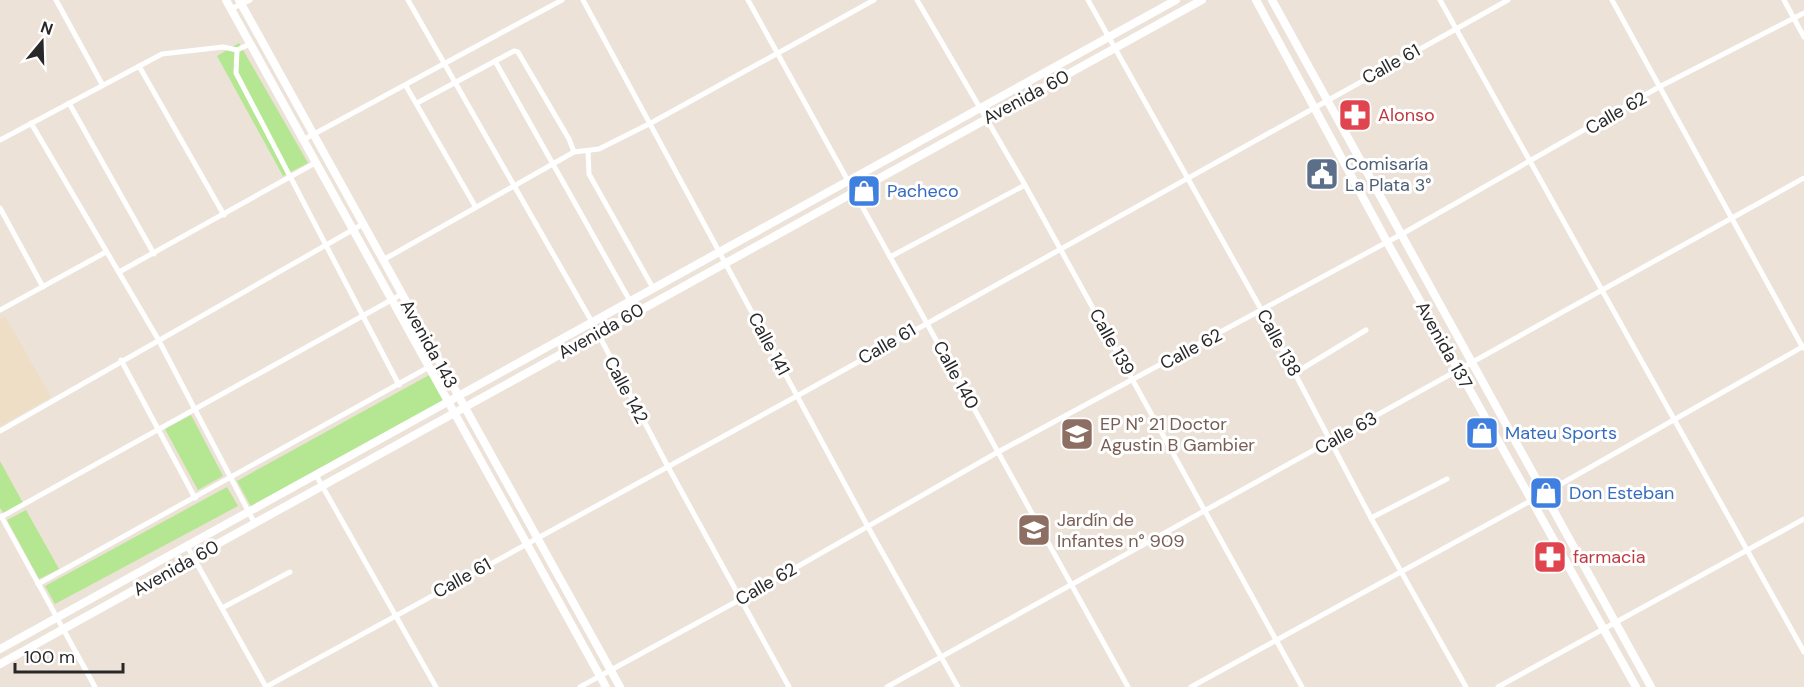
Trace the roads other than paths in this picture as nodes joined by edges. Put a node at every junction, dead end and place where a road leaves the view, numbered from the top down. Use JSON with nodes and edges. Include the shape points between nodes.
{"nodes":[{"id":1,"x":56,"y":0,"type":"edge"},
{"id":2,"x":226,"y":0,"type":"edge"},
{"id":3,"x":250,"y":0,"type":"edge"},
{"id":4,"x":408,"y":0,"type":"edge"},
{"id":5,"x":562,"y":0,"type":"edge"},
{"id":6,"x":583,"y":0,"type":"edge"},
{"id":7,"x":748,"y":0,"type":"edge"},
{"id":8,"x":874,"y":0,"type":"edge"},
{"id":9,"x":918,"y":0,"type":"edge"},
{"id":10,"x":1088,"y":0,"type":"edge"},
{"id":11,"x":1176,"y":0,"type":"edge"},
{"id":12,"x":1202,"y":0,"type":"edge"},
{"id":13,"x":1256,"y":0,"type":"edge"},
{"id":14,"x":1272,"y":0,"type":"edge"},
{"id":15,"x":1440,"y":0,"type":"edge"},
{"id":16,"x":1508,"y":0,"type":"edge"},
{"id":17,"x":1612,"y":0,"type":"edge"},
{"id":18,"x":1784,"y":0,"type":"edge"},
{"id":19,"x":240,"y":2,"type":"edge"},
{"id":20,"x":231,"y":9,"type":"junction"},
{"id":21,"x":1804,"y":13,"type":"edge"},
{"id":22,"x":1794,"y":19,"type":"junction"},
{"id":23,"x":1456,"y":28,"type":"junction"},
{"id":24,"x":1109,"y":37,"type":"junction"},
{"id":25,"x":1804,"y":37,"type":"edge"},
{"id":26,"x":250,"y":44,"type":"junction"},
{"id":27,"x":1116,"y":49,"type":"junction"},
{"id":28,"x":237,"y":50,"type":"junction"},
{"id":29,"x":778,"y":54,"type":"junction"},
{"id":30,"x":495,"y":61,"type":"junction"},
{"id":31,"x":446,"y":65,"type":"junction"},
{"id":32,"x":139,"y":66,"type":"junction"},
{"id":33,"x":456,"y":83,"type":"junction"},
{"id":34,"x":102,"y":84,"type":"junction"},
{"id":35,"x":406,"y":86,"type":"junction"},
{"id":36,"x":1659,"y":87,"type":"junction"},
{"id":37,"x":1327,"y":100,"type":"junction"},
{"id":38,"x":69,"y":103,"type":"junction"},
{"id":39,"x":417,"y":104,"type":"junction"},
{"id":40,"x":981,"y":108,"type":"junction"},
{"id":41,"x":1314,"y":108,"type":"junction"},
{"id":42,"x":986,"y":119,"type":"junction"},
{"id":43,"x":31,"y":123,"type":"junction"},
{"id":44,"x":651,"y":123,"type":"junction"},
{"id":45,"x":313,"y":134,"type":"junction"},
{"id":46,"x":0,"y":140,"type":"edge"},
{"id":47,"x":303,"y":140,"type":"junction"},
{"id":48,"x":588,"y":151,"type":"junction"},
{"id":49,"x":574,"y":152,"type":"junction"},
{"id":50,"x":315,"y":163,"type":"junction"},
{"id":51,"x":1529,"y":163,"type":"junction"},
{"id":52,"x":555,"y":164,"type":"junction"},
{"id":53,"x":290,"y":177,"type":"junction"},
{"id":54,"x":1188,"y":177,"type":"junction"},
{"id":55,"x":1804,"y":178,"type":"edge"},
{"id":56,"x":847,"y":181,"type":"junction"},
{"id":57,"x":1025,"y":185,"type":"junction"},
{"id":58,"x":515,"y":186,"type":"junction"},
{"id":59,"x":854,"y":192,"type":"junction"},
{"id":60,"x":475,"y":206,"type":"junction"},
{"id":61,"x":0,"y":208,"type":"edge"},
{"id":62,"x":224,"y":215,"type":"junction"},
{"id":63,"x":1731,"y":218,"type":"junction"},
{"id":64,"x":363,"y":224,"type":"junction"},
{"id":65,"x":353,"y":231,"type":"junction"},
{"id":66,"x":1402,"y":234,"type":"junction"},
{"id":67,"x":1387,"y":242,"type":"junction"},
{"id":68,"x":326,"y":247,"type":"junction"},
{"id":69,"x":1059,"y":248,"type":"junction"},
{"id":70,"x":106,"y":252,"type":"junction"},
{"id":71,"x":718,"y":252,"type":"junction"},
{"id":72,"x":154,"y":254,"type":"junction"},
{"id":73,"x":890,"y":257,"type":"junction"},
{"id":74,"x":383,"y":260,"type":"junction"},
{"id":75,"x":725,"y":264,"type":"junction"},
{"id":76,"x":119,"y":272,"type":"junction"},
{"id":77,"x":43,"y":286,"type":"junction"},
{"id":78,"x":653,"y":288,"type":"junction"},
{"id":79,"x":1602,"y":290,"type":"junction"},
{"id":80,"x":402,"y":294,"type":"junction"},
{"id":81,"x":392,"y":300,"type":"junction"},
{"id":82,"x":630,"y":301,"type":"junction"},
{"id":83,"x":0,"y":310,"type":"edge"},
{"id":84,"x":1262,"y":311,"type":"junction"},
{"id":85,"x":364,"y":317,"type":"junction"},
{"id":86,"x":592,"y":322,"type":"junction"},
{"id":87,"x":926,"y":322,"type":"junction"},
{"id":88,"x":1366,"y":330,"type":"dead end"},
{"id":89,"x":596,"y":334,"type":"junction"},
{"id":90,"x":158,"y":339,"type":"junction"},
{"id":91,"x":1804,"y":348,"type":"edge"},
{"id":92,"x":121,"y":360,"type":"junction"},
{"id":93,"x":1471,"y":363,"type":"junction"},
{"id":94,"x":429,"y":367,"type":"junction"},
{"id":95,"x":1458,"y":370,"type":"junction"},
{"id":96,"x":1295,"y":373,"type":"junction"},
{"id":97,"x":1132,"y":380,"type":"junction"},
{"id":98,"x":399,"y":385,"type":"junction"},
{"id":99,"x":458,"y":396,"type":"junction"},
{"id":100,"x":797,"y":396,"type":"junction"},
{"id":101,"x":448,"y":401,"type":"junction"},
{"id":102,"x":464,"y":407,"type":"junction"},
{"id":103,"x":195,"y":409,"type":"junction"},
{"id":104,"x":454,"y":412,"type":"junction"},
{"id":105,"x":1672,"y":418,"type":"junction"},
{"id":106,"x":159,"y":429,"type":"junction"},
{"id":107,"x":0,"y":431,"type":"edge"},
{"id":108,"x":1332,"y":441,"type":"junction"},
{"id":109,"x":998,"y":452,"type":"junction"},
{"id":110,"x":667,"y":465,"type":"junction"},
{"id":111,"x":316,"y":475,"type":"junction"},
{"id":112,"x":230,"y":479,"type":"junction"},
{"id":113,"x":1447,"y":479,"type":"dead end"},
{"id":114,"x":323,"y":486,"type":"junction"},
{"id":115,"x":1545,"y":493,"type":"junction"},
{"id":116,"x":195,"y":498,"type":"junction"},
{"id":117,"x":1531,"y":500,"type":"junction"},
{"id":118,"x":1202,"y":510,"type":"junction"},
{"id":119,"x":249,"y":513,"type":"junction"},
{"id":120,"x":1,"y":515,"type":"edge"},
{"id":121,"x":1371,"y":518,"type":"junction"},
{"id":122,"x":1804,"y":519,"type":"edge"},
{"id":123,"x":255,"y":524,"type":"junction"},
{"id":124,"x":868,"y":527,"type":"junction"},
{"id":125,"x":538,"y":537,"type":"junction"},
{"id":126,"x":527,"y":542,"type":"junction"},
{"id":127,"x":187,"y":546,"type":"junction"},
{"id":128,"x":1747,"y":550,"type":"junction"},
{"id":129,"x":194,"y":558,"type":"junction"},
{"id":130,"x":1401,"y":570,"type":"junction"},
{"id":131,"x":290,"y":572,"type":"dead end"},
{"id":132,"x":38,"y":584,"type":"junction"},
{"id":133,"x":1070,"y":584,"type":"junction"},
{"id":134,"x":741,"y":599,"type":"junction"},
{"id":135,"x":222,"y":608,"type":"junction"},
{"id":136,"x":396,"y":615,"type":"junction"},
{"id":137,"x":57,"y":618,"type":"junction"},
{"id":138,"x":1616,"y":621,"type":"junction"},
{"id":139,"x":64,"y":629,"type":"junction"},
{"id":140,"x":1602,"y":629,"type":"junction"},
{"id":141,"x":1276,"y":640,"type":"junction"},
{"id":142,"x":0,"y":649,"type":"edge"},
{"id":143,"x":1804,"y":652,"type":"edge"},
{"id":144,"x":941,"y":658,"type":"junction"},
{"id":145,"x":0,"y":664,"type":"edge"},
{"id":146,"x":611,"y":671,"type":"junction"},
{"id":147,"x":600,"y":676,"type":"junction"},
{"id":148,"x":95,"y":687,"type":"edge"},
{"id":149,"x":266,"y":687,"type":"edge"},
{"id":150,"x":436,"y":687,"type":"edge"},
{"id":151,"x":580,"y":687,"type":"edge"},
{"id":152,"x":606,"y":687,"type":"edge"},
{"id":153,"x":620,"y":687,"type":"edge"},
{"id":154,"x":789,"y":687,"type":"edge"},
{"id":155,"x":887,"y":687,"type":"edge"},
{"id":156,"x":958,"y":687,"type":"edge"},
{"id":157,"x":1128,"y":687,"type":"edge"},
{"id":158,"x":1191,"y":687,"type":"edge"},
{"id":159,"x":1302,"y":687,"type":"edge"},
{"id":160,"x":1466,"y":687,"type":"edge"},
{"id":161,"x":1498,"y":687,"type":"edge"},
{"id":162,"x":1636,"y":687,"type":"edge"},
{"id":163,"x":1652,"y":687,"type":"edge"}],
"edges":[{"from":1,"to":34,"type":"street"},
{"from":2,"to":20,"type":"main road","name":"Avenida 143"},
{"from":3,"to":19,"type":"street"},
{"from":4,"to":31,"type":"street","name":"Calle 142"},
{"from":5,"to":31,"type":"street"},
{"from":6,"to":44,"type":"street","name":"Calle 141"},
{"from":7,"to":29,"type":"street","name":"Calle 140"},
{"from":8,"to":29,"type":"street"},
{"from":9,"to":40,"type":"street","name":"Calle 139"},
{"from":10,"to":24,"type":"street","name":"Calle 138"},
{"from":11,"to":24,"type":"main road","name":"Avenida 60"},
{"from":12,"to":27,"type":"main road","name":"Avenida 60"},
{"from":13,"to":41,"type":"main road","name":"Avenida 137"},
{"from":14,"to":37,"type":"main road","name":"Avenida 137"},
{"from":15,"to":23,"type":"street"},
{"from":16,"to":23,"type":"street","name":"Calle 61"},
{"from":17,"to":36,"type":"street"},
{"from":18,"to":22,"type":"street"},
{"from":19,"to":20,"type":"street"},
{"from":19,"to":45,"type":"main road","name":"Avenida 143"},
{"from":20,"to":26,"type":"main road","name":"Avenida 143"},
{"from":21,"to":22,"type":"street","name":"Calle 62"},
{"from":22,"to":25,"type":"street"},
{"from":22,"to":36,"type":"street","name":"Calle 62"},
{"from":23,"to":37,"type":"street","name":"Calle 61"},
{"from":23,"to":51,"type":"street"},
{"from":24,"to":27,"type":"street","name":"Calle 138"},
{"from":24,"to":40,"type":"main road","name":"Avenida 60"},
{"from":26,"to":28,"type":"street"},
{"from":26,"to":47,"type":"main road","name":"Avenida 143"},
{"from":27,"to":42,"type":"main road","name":"Avenida 60"},
{"from":27,"to":54,"type":"street","name":"Calle 138"},
{"from":28,"to":32,"type":"street","via":[[223,47],[172,51]]},
{"from":28,"to":53,"type":"street","via":[[236,73]]},
{"from":29,"to":44,"type":"street"},
{"from":29,"to":56,"type":"street","name":"Calle 140"},
{"from":30,"to":33,"type":"street"},
{"from":30,"to":49,"type":"street","via":[[518,52]]},
{"from":30,"to":52,"type":"street"},
{"from":31,"to":33,"type":"street","name":"Calle 142"},
{"from":31,"to":35,"type":"street"},
{"from":32,"to":34,"type":"street"},
{"from":32,"to":62,"type":"street"},
{"from":33,"to":39,"type":"street"},
{"from":33,"to":58,"type":"street","name":"Calle 142"},
{"from":34,"to":38,"type":"street"},
{"from":35,"to":39,"type":"street"},
{"from":35,"to":45,"type":"street"},
{"from":36,"to":51,"type":"street","name":"Calle 62"},
{"from":36,"to":63,"type":"street"},
{"from":37,"to":41,"type":"street","name":"Calle 61"},
{"from":37,"to":66,"type":"main road","name":"Avenida 137"},
{"from":38,"to":43,"type":"street"},
{"from":38,"to":72,"type":"street"},
{"from":39,"to":60,"type":"street"},
{"from":40,"to":42,"type":"street","name":"Calle 139"},
{"from":40,"to":56,"type":"main road","name":"Avenida 60"},
{"from":41,"to":54,"type":"street","name":"Calle 61"},
{"from":41,"to":67,"type":"main road","name":"Avenida 137"},
{"from":42,"to":57,"type":"street","name":"Calle 139"},
{"from":42,"to":59,"type":"main road","name":"Avenida 60"},
{"from":43,"to":46,"type":"street"},
{"from":43,"to":70,"type":"street"},
{"from":44,"to":48,"type":"street"},
{"from":44,"to":71,"type":"street","name":"Calle 141"},
{"from":45,"to":47,"type":"street"},
{"from":45,"to":64,"type":"main road","name":"Avenida 143"},
{"from":47,"to":50,"type":"main road","name":"Avenida 143"},
{"from":48,"to":49,"type":"street"},
{"from":48,"to":78,"type":"street","via":[[589,174]]},
{"from":49,"to":52,"type":"street"},
{"from":50,"to":53,"type":"street"},
{"from":50,"to":65,"type":"main road","name":"Avenida 143"},
{"from":51,"to":66,"type":"street","name":"Calle 62"},
{"from":51,"to":79,"type":"street"},
{"from":52,"to":58,"type":"street"},
{"from":52,"to":82,"type":"street"},
{"from":53,"to":62,"type":"street"},
{"from":53,"to":68,"type":"street"},
{"from":54,"to":69,"type":"street","name":"Calle 61"},
{"from":54,"to":84,"type":"street","name":"Calle 138"},
{"from":55,"to":63,"type":"street","name":"Calle 63"},
{"from":56,"to":59,"type":"street","name":"Calle 140"},
{"from":56,"to":71,"type":"main road","name":"Avenida 60"},
{"from":57,"to":69,"type":"street","name":"Calle 139"},
{"from":57,"to":73,"type":"street"},
{"from":58,"to":60,"type":"street"},
{"from":58,"to":86,"type":"street","name":"Calle 142"},
{"from":59,"to":73,"type":"street","name":"Calle 140"},
{"from":59,"to":75,"type":"main road","name":"Avenida 60"},
{"from":60,"to":74,"type":"street"},
{"from":61,"to":77,"type":"street"},
{"from":62,"to":72,"type":"street"},
{"from":63,"to":79,"type":"street","name":"Calle 63"},
{"from":63,"to":91,"type":"street"},
{"from":64,"to":65,"type":"street"},
{"from":64,"to":74,"type":"main road","name":"Avenida 143"},
{"from":65,"to":68,"type":"street"},
{"from":65,"to":81,"type":"main road","name":"Avenida 143"},
{"from":66,"to":67,"type":"street","name":"Calle 62"},
{"from":66,"to":93,"type":"main road","name":"Avenida 137"},
{"from":67,"to":84,"type":"street","name":"Calle 62"},
{"from":67,"to":95,"type":"main road","name":"Avenida 137"},
{"from":68,"to":85,"type":"street"},
{"from":68,"to":90,"type":"street"},
{"from":69,"to":87,"type":"street","name":"Calle 61"},
{"from":69,"to":97,"type":"street","name":"Calle 139"},
{"from":70,"to":76,"type":"street"},
{"from":70,"to":77,"type":"street"},
{"from":71,"to":75,"type":"street","name":"Calle 141"},
{"from":71,"to":78,"type":"main road","name":"Avenida 60"},
{"from":72,"to":76,"type":"street"},
{"from":73,"to":87,"type":"street","name":"Calle 140"},
{"from":74,"to":80,"type":"main road","name":"Avenida 143"},
{"from":75,"to":89,"type":"main road","name":"Avenida 60"},
{"from":75,"to":100,"type":"street","name":"Calle 141"},
{"from":76,"to":90,"type":"street"},
{"from":77,"to":83,"type":"street"},
{"from":78,"to":82,"type":"main road","name":"Avenida 60"},
{"from":79,"to":93,"type":"street","name":"Calle 63"},
{"from":79,"to":105,"type":"street"},
{"from":80,"to":81,"type":"street"},
{"from":80,"to":99,"type":"main road","name":"Avenida 143"},
{"from":81,"to":85,"type":"street"},
{"from":81,"to":94,"type":"main road","name":"Avenida 143"},
{"from":82,"to":86,"type":"main road","name":"Avenida 60"},
{"from":84,"to":96,"type":"street","name":"Calle 138"},
{"from":84,"to":97,"type":"street","name":"Calle 62"},
{"from":85,"to":98,"type":"street"},
{"from":85,"to":103,"type":"street"},
{"from":86,"to":89,"type":"street","name":"Calle 142"},
{"from":86,"to":99,"type":"main road","name":"Avenida 60"},
{"from":87,"to":100,"type":"street","name":"Calle 61"},
{"from":87,"to":109,"type":"street","name":"Calle 140"},
{"from":88,"to":96,"type":"street"},
{"from":89,"to":102,"type":"main road","name":"Avenida 60"},
{"from":89,"to":110,"type":"street","name":"Calle 142"},
{"from":90,"to":92,"type":"street"},
{"from":90,"to":103,"type":"street"},
{"from":91,"to":105,"type":"street"},
{"from":92,"to":106,"type":"street"},
{"from":92,"to":107,"type":"street"},
{"from":93,"to":95,"type":"street","name":"Calle 63"},
{"from":93,"to":115,"type":"main road","name":"Avenida 137"},
{"from":94,"to":98,"type":"street"},
{"from":94,"to":101,"type":"main road","name":"Avenida 143"},
{"from":95,"to":108,"type":"street","name":"Calle 63"},
{"from":95,"to":117,"type":"main road","name":"Avenida 137"},
{"from":96,"to":108,"type":"street","name":"Calle 138"},
{"from":97,"to":109,"type":"street","name":"Calle 62"},
{"from":97,"to":118,"type":"street","name":"Calle 139"},
{"from":98,"to":112,"type":"street"},
{"from":99,"to":101,"type":"main road","name":"Avenida 60"},
{"from":99,"to":102,"type":"main road","name":"Avenida 143"},
{"from":100,"to":110,"type":"street","name":"Calle 61"},
{"from":100,"to":124,"type":"street","name":"Calle 141"},
{"from":101,"to":104,"type":"main road","name":"Avenida 143"},
{"from":101,"to":111,"type":"main road","name":"Avenida 60"},
{"from":102,"to":104,"type":"main road","name":"Avenida 60"},
{"from":102,"to":125,"type":"main road","name":"Avenida 143"},
{"from":103,"to":106,"type":"street"},
{"from":103,"to":112,"type":"street"},
{"from":104,"to":114,"type":"main road","name":"Avenida 60"},
{"from":104,"to":126,"type":"main road","name":"Avenida 143"},
{"from":105,"to":115,"type":"street"},
{"from":105,"to":128,"type":"street"},
{"from":106,"to":116,"type":"street"},
{"from":106,"to":120,"type":"street"},
{"from":108,"to":118,"type":"street","name":"Calle 63"},
{"from":108,"to":121,"type":"street","name":"Calle 138"},
{"from":109,"to":124,"type":"street","name":"Calle 62"},
{"from":109,"to":133,"type":"street","name":"Calle 140"},
{"from":110,"to":125,"type":"street","name":"Calle 61"},
{"from":110,"to":134,"type":"street","name":"Calle 142"},
{"from":111,"to":114,"type":"street"},
{"from":111,"to":119,"type":"main road","name":"Avenida 60"},
{"from":112,"to":116,"type":"street"},
{"from":112,"to":119,"type":"street"},
{"from":113,"to":121,"type":"street"},
{"from":114,"to":123,"type":"main road","name":"Avenida 60"},
{"from":114,"to":136,"type":"street"},
{"from":115,"to":117,"type":"street"},
{"from":115,"to":138,"type":"main road","name":"Avenida 137"},
{"from":116,"to":132,"type":"street"},
{"from":117,"to":130,"type":"street"},
{"from":117,"to":140,"type":"main road","name":"Avenida 137"},
{"from":118,"to":133,"type":"street","name":"Calle 63"},
{"from":118,"to":141,"type":"street","name":"Calle 139"},
{"from":119,"to":123,"type":"street"},
{"from":119,"to":127,"type":"main road","name":"Avenida 60"},
{"from":120,"to":132,"type":"street"},
{"from":121,"to":130,"type":"street","name":"Calle 138"},
{"from":122,"to":128,"type":"street"},
{"from":123,"to":129,"type":"main road","name":"Avenida 60"},
{"from":124,"to":134,"type":"street","name":"Calle 62"},
{"from":124,"to":144,"type":"street","name":"Calle 141"},
{"from":125,"to":126,"type":"street","name":"Calle 61"},
{"from":125,"to":146,"type":"main road","name":"Avenida 143"},
{"from":126,"to":136,"type":"street","name":"Calle 61"},
{"from":126,"to":147,"type":"main road","name":"Avenida 143"},
{"from":127,"to":129,"type":"street"},
{"from":127,"to":137,"type":"main road","name":"Avenida 60"},
{"from":128,"to":138,"type":"street"},
{"from":128,"to":143,"type":"street"},
{"from":129,"to":135,"type":"street"},
{"from":129,"to":139,"type":"main road","name":"Avenida 60"},
{"from":130,"to":141,"type":"street"},
{"from":130,"to":160,"type":"street","name":"Calle 138"},
{"from":131,"to":135,"type":"street"},
{"from":132,"to":137,"type":"street"},
{"from":133,"to":144,"type":"street","name":"Calle 63"},
{"from":133,"to":157,"type":"street","name":"Calle 140"},
{"from":134,"to":146,"type":"street","name":"Calle 62"},
{"from":134,"to":154,"type":"street","name":"Calle 142"},
{"from":135,"to":149,"type":"street"},
{"from":136,"to":149,"type":"street","name":"Calle 61"},
{"from":136,"to":150,"type":"street"},
{"from":137,"to":139,"type":"street"},
{"from":137,"to":142,"type":"main road","name":"Avenida 60"},
{"from":138,"to":140,"type":"street"},
{"from":138,"to":163,"type":"main road","name":"Avenida 137"},
{"from":139,"to":145,"type":"main road","name":"Avenida 60"},
{"from":139,"to":148,"type":"street"},
{"from":140,"to":161,"type":"street"},
{"from":140,"to":162,"type":"main road","name":"Avenida 137"},
{"from":141,"to":158,"type":"street"},
{"from":141,"to":159,"type":"street","name":"Calle 139"},
{"from":144,"to":155,"type":"street","name":"Calle 63"},
{"from":144,"to":156,"type":"street","name":"Calle 141"},
{"from":146,"to":147,"type":"street","name":"Calle 62"},
{"from":146,"to":153,"type":"main road","name":"Avenida 143"},
{"from":147,"to":151,"type":"street","name":"Calle 62"},
{"from":147,"to":152,"type":"main road","name":"Avenida 143"}]}
